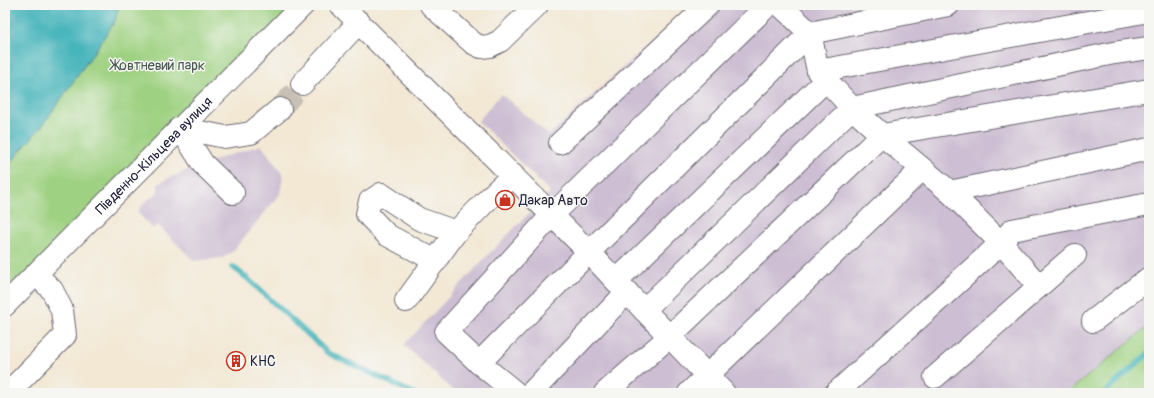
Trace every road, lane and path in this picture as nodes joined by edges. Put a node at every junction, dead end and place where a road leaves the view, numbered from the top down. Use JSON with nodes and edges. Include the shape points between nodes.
{"nodes":[{"id":1,"x":303,"y":5,"type":"edge"},
{"id":2,"x":341,"y":5,"type":"edge"},
{"id":3,"x":431,"y":5,"type":"edge"},
{"id":4,"x":537,"y":5,"type":"edge"},
{"id":5,"x":708,"y":5,"type":"edge"},
{"id":6,"x":768,"y":5,"type":"edge"},
{"id":7,"x":780,"y":5,"type":"edge"},
{"id":8,"x":948,"y":5,"type":"edge"},
{"id":9,"x":1149,"y":11,"type":"edge"},
{"id":10,"x":359,"y":22,"type":"junction"},
{"id":11,"x":810,"y":33,"type":"junction"},
{"id":12,"x":1149,"y":48,"type":"edge"},
{"id":13,"x":822,"y":76,"type":"junction"},
{"id":14,"x":302,"y":84,"type":"tunnel mouth"},
{"id":15,"x":1149,"y":90,"type":"edge"},
{"id":16,"x":852,"y":108,"type":"junction"},
{"id":17,"x":280,"y":109,"type":"tunnel mouth"},
{"id":18,"x":180,"y":128,"type":"junction"},
{"id":19,"x":882,"y":134,"type":"junction"},
{"id":20,"x":560,"y":143,"type":"dead end"},
{"id":21,"x":1149,"y":148,"type":"edge"},
{"id":22,"x":922,"y":169,"type":"junction"},
{"id":23,"x":513,"y":175,"type":"junction"},
{"id":24,"x":950,"y":192,"type":"junction"},
{"id":25,"x":233,"y":193,"type":"dead end"},
{"id":26,"x":1149,"y":204,"type":"edge"},
{"id":27,"x":552,"y":215,"type":"junction"},
{"id":28,"x":456,"y":232,"type":"junction"},
{"id":29,"x":1001,"y":243,"type":"junction"},
{"id":30,"x":589,"y":252,"type":"junction"},
{"id":31,"x":1075,"y":256,"type":"dead end"},
{"id":32,"x":436,"y":261,"type":"junction"},
{"id":33,"x":36,"y":274,"type":"junction"},
{"id":34,"x":1149,"y":278,"type":"edge"},
{"id":35,"x":1039,"y":286,"type":"junction"},
{"id":36,"x":621,"y":287,"type":"junction"},
{"id":37,"x":406,"y":301,"type":"dead end"},
{"id":38,"x":5,"y":305,"type":"edge"},
{"id":39,"x":644,"y":310,"type":"junction"},
{"id":40,"x":1093,"y":321,"type":"dead end"},
{"id":41,"x":669,"y":337,"type":"junction"},
{"id":42,"x":479,"y":363,"type":"junction"},
{"id":43,"x":706,"y":375,"type":"junction"},
{"id":44,"x":935,"y":378,"type":"dead end"},
{"id":45,"x":8,"y":393,"type":"edge"},
{"id":46,"x":516,"y":393,"type":"edge"},
{"id":47,"x":531,"y":393,"type":"edge"},
{"id":48,"x":606,"y":393,"type":"edge"},
{"id":49,"x":688,"y":393,"type":"edge"},
{"id":50,"x":724,"y":393,"type":"edge"},
{"id":51,"x":836,"y":393,"type":"edge"}],
"edges":[{"from":1,"to":18,"type":"main road","name":"Південно-Кільцева вулиця"},
{"from":2,"to":10,"type":"main road"},
{"from":3,"to":4,"type":"main road","via":[[473,43],[482,47],[500,41]]},
{"from":5,"to":20,"type":"main road"},
{"from":6,"to":27,"type":"main road"},
{"from":7,"to":11,"type":"main road"},
{"from":8,"to":11,"type":"main road"},
{"from":9,"to":13,"type":"main road"},
{"from":10,"to":14,"type":"main road"},
{"from":10,"to":23,"type":"main road"},
{"from":11,"to":13,"type":"main road"},
{"from":11,"to":30,"type":"main road"},
{"from":12,"to":16,"type":"main road","via":[[1114,53]]},
{"from":13,"to":16,"type":"main road"},
{"from":13,"to":36,"type":"main road"},
{"from":15,"to":19,"type":"main road"},
{"from":16,"to":19,"type":"main road"},
{"from":16,"to":39,"type":"main road"},
{"from":17,"to":18,"type":"main road","via":[[251,133],[226,137]]},
{"from":18,"to":25,"type":"main road","via":[[203,164]]},
{"from":18,"to":33,"type":"main road","name":"Південно-Кільцева вулиця"},
{"from":19,"to":22,"type":"main road"},
{"from":19,"to":41,"type":"main road"},
{"from":21,"to":24,"type":"main road"},
{"from":22,"to":24,"type":"main road"},
{"from":22,"to":43,"type":"main road"},
{"from":23,"to":27,"type":"main road"},
{"from":23,"to":28,"type":"main road"},
{"from":24,"to":29,"type":"main road"},
{"from":26,"to":29,"type":"main road","via":[[1012,230]]},
{"from":27,"to":30,"type":"main road"},
{"from":27,"to":42,"type":"main road","via":[[446,332]]},
{"from":28,"to":32,"type":"main road"},
{"from":28,"to":32,"type":"main road","via":[[419,219],[381,194],[370,202],[367,214],[387,235]]},
{"from":29,"to":35,"type":"main road"},
{"from":29,"to":51,"type":"main road"},
{"from":30,"to":36,"type":"main road"},
{"from":30,"to":42,"type":"main road"},
{"from":31,"to":35,"type":"main road"},
{"from":32,"to":37,"type":"main road"},
{"from":33,"to":38,"type":"main road","name":"Південно-Кільцева вулиця"},
{"from":33,"to":45,"type":"main road","via":[[52,290],[62,310],[65,335]]},
{"from":34,"to":40,"type":"main road"},
{"from":35,"to":44,"type":"main road"},
{"from":36,"to":39,"type":"main road"},
{"from":36,"to":47,"type":"main road"},
{"from":39,"to":41,"type":"main road"},
{"from":41,"to":43,"type":"main road"},
{"from":41,"to":48,"type":"main road"},
{"from":42,"to":46,"type":"main road"},
{"from":43,"to":49,"type":"main road"},
{"from":43,"to":50,"type":"main road"}]}
